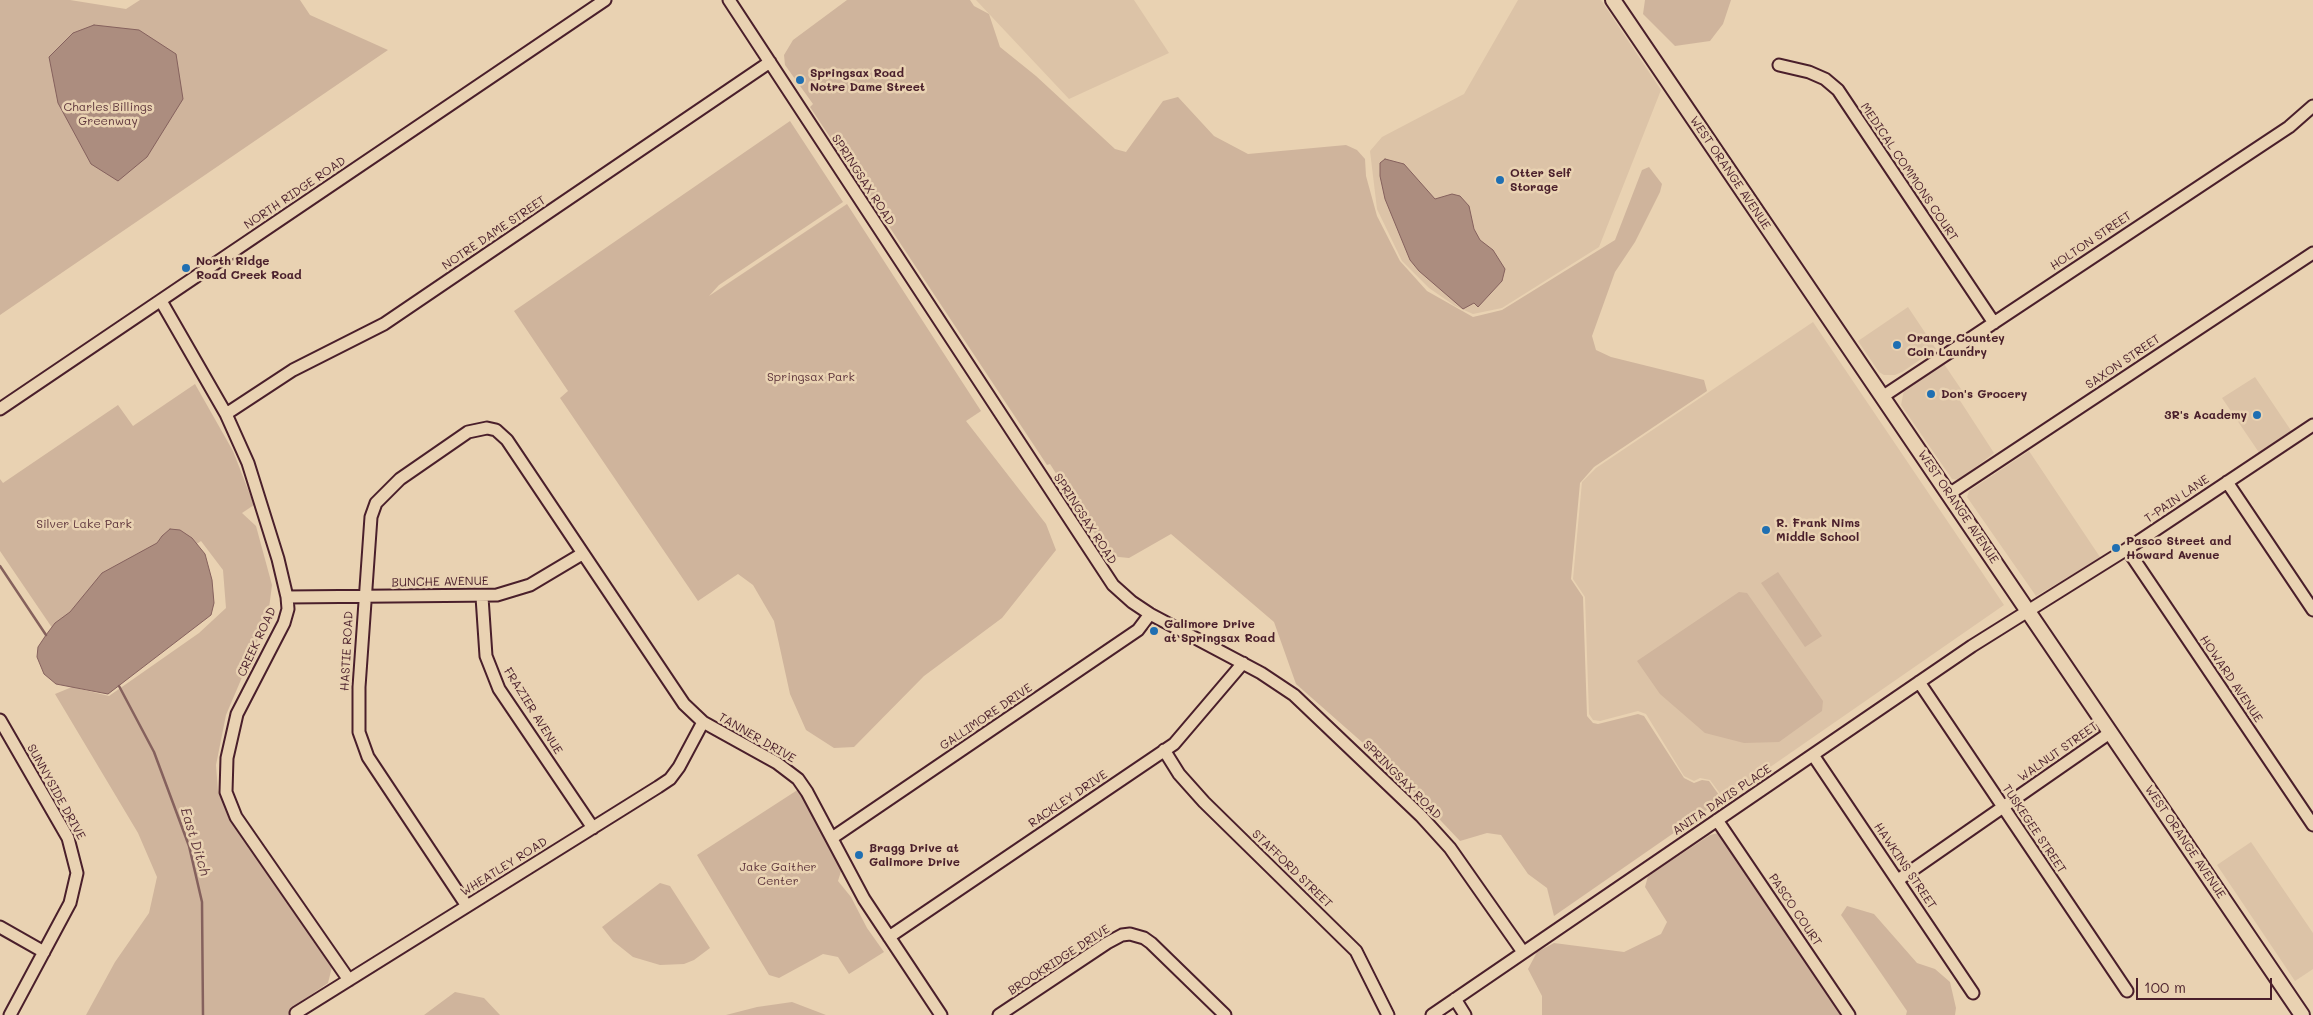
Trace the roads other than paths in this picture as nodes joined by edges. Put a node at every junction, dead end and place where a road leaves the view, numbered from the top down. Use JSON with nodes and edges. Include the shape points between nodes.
{"nodes":[{"id":1,"x":605,"y":0,"type":"edge"},
{"id":2,"x":729,"y":0,"type":"edge"},
{"id":3,"x":1614,"y":0,"type":"edge"},
{"id":4,"x":770,"y":62,"type":"junction"},
{"id":5,"x":1779,"y":65,"type":"dead end"},
{"id":6,"x":2313,"y":106,"type":"edge"},
{"id":7,"x":2313,"y":253,"type":"edge"},
{"id":8,"x":161,"y":300,"type":"junction"},
{"id":9,"x":1994,"y":323,"type":"junction"},
{"id":10,"x":1882,"y":397,"type":"junction"},
{"id":11,"x":0,"y":409,"type":"edge"},
{"id":12,"x":226,"y":414,"type":"junction"},
{"id":13,"x":2313,"y":425,"type":"edge"},
{"id":14,"x":486,"y":428,"type":"joint"},
{"id":15,"x":2227,"y":482,"type":"junction"},
{"id":16,"x":1949,"y":494,"type":"junction"},
{"id":17,"x":2127,"y":549,"type":"junction"},
{"id":18,"x":582,"y":554,"type":"junction"},
{"id":19,"x":287,"y":597,"type":"junction"},
{"id":20,"x":364,"y":597,"type":"junction"},
{"id":21,"x":482,"y":597,"type":"junction"},
{"id":22,"x":2313,"y":610,"type":"edge"},
{"id":23,"x":2029,"y":611,"type":"junction"},
{"id":24,"x":1150,"y":614,"type":"junction"},
{"id":25,"x":1243,"y":663,"type":"junction"},
{"id":26,"x":1919,"y":682,"type":"junction"},
{"id":27,"x":0,"y":720,"type":"edge"},
{"id":28,"x":704,"y":722,"type":"junction"},
{"id":29,"x":2111,"y":732,"type":"junction"},
{"id":30,"x":1164,"y":750,"type":"junction"},
{"id":31,"x":1813,"y":755,"type":"junction"},
{"id":32,"x":2003,"y":807,"type":"junction"},
{"id":33,"x":1717,"y":820,"type":"junction"},
{"id":34,"x":2313,"y":825,"type":"edge"},
{"id":35,"x":593,"y":828,"type":"junction"},
{"id":36,"x":832,"y":838,"type":"junction"},
{"id":37,"x":1898,"y":880,"type":"junction"},
{"id":38,"x":467,"y":906,"type":"junction"},
{"id":39,"x":0,"y":926,"type":"edge"},
{"id":40,"x":889,"y":936,"type":"junction"},
{"id":41,"x":44,"y":952,"type":"junction"},
{"id":42,"x":1522,"y":952,"type":"junction"},
{"id":43,"x":349,"y":980,"type":"junction"},
{"id":44,"x":2127,"y":991,"type":"dead end"},
{"id":45,"x":1973,"y":992,"type":"dead end"},
{"id":46,"x":1455,"y":999,"type":"junction"},
{"id":47,"x":296,"y":1013,"type":"dead end"},
{"id":48,"x":10,"y":1015,"type":"edge"},
{"id":49,"x":941,"y":1015,"type":"edge"},
{"id":50,"x":999,"y":1015,"type":"edge"},
{"id":51,"x":1225,"y":1015,"type":"edge"},
{"id":52,"x":1388,"y":1015,"type":"edge"},
{"id":53,"x":1432,"y":1015,"type":"edge"},
{"id":54,"x":1465,"y":1015,"type":"edge"},
{"id":55,"x":1849,"y":1015,"type":"edge"},
{"id":56,"x":2302,"y":1015,"type":"edge"}],
"edges":[{"from":1,"to":8,"type":"street","name":"NORTH RIDGE ROAD"},
{"from":2,"to":4,"type":"street","name":"SPRINGSAX ROAD"},
{"from":3,"to":10,"type":"main road","name":"WEST ORANGE AVENUE"},
{"from":4,"to":12,"type":"street","name":"NOTRE DAME STREET","via":[[384,324],[293,370]]},
{"from":4,"to":24,"type":"street","name":"SPRINGSAX ROAD","via":[[1096,561],[1123,595]]},
{"from":5,"to":9,"type":"street","name":"MEDICAL COMMONS COURT","via":[[1810,72],[1838,90]]},
{"from":6,"to":9,"type":"street","name":"HOLTON STREET","via":[[2289,127]]},
{"from":7,"to":16,"type":"street","name":"SAXON STREET"},
{"from":8,"to":11,"type":"street","name":"NORTH RIDGE ROAD"},
{"from":8,"to":12,"type":"street","name":"CREEK ROAD"},
{"from":9,"to":10,"type":"street","name":"HOLTON STREET"},
{"from":10,"to":16,"type":"main road","name":"WEST ORANGE AVENUE"},
{"from":12,"to":19,"type":"street","name":"CREEK ROAD","via":[[250,470]]},
{"from":13,"to":15,"type":"street","name":"T-PAIN LANE"},
{"from":14,"to":18,"type":"street","name":"TANNER DRIVE","via":[[496,430],[507,440]]},
{"from":14,"to":20,"type":"street","name":"HASTIE ROAD","via":[[468,432],[389,487],[376,503],[371,516]]},
{"from":15,"to":17,"type":"street","name":"T-PAIN LANE"},
{"from":15,"to":22,"type":"street"},
{"from":16,"to":23,"type":"main road","name":"WEST ORANGE AVENUE"},
{"from":17,"to":23,"type":"street","name":"T-PAIN LANE"},
{"from":17,"to":34,"type":"street","name":"HOWARD AVENUE"},
{"from":18,"to":21,"type":"street","name":"BUNCHE AVENUE","via":[[530,585]]},
{"from":18,"to":28,"type":"street","name":"TANNER DRIVE","via":[[678,697]]},
{"from":19,"to":20,"type":"street","name":"BUNCHE AVENUE"},
{"from":19,"to":43,"type":"street","name":"CREEK ROAD","via":[[284,623],[237,714],[227,758],[226,792],[236,817]]},
{"from":20,"to":21,"type":"street","name":"BUNCHE AVENUE"},
{"from":20,"to":38,"type":"street","name":"HASTIE ROAD","via":[[358,722],[364,748],[377,773]]},
{"from":21,"to":35,"type":"street","name":"FRAZIER AVENUE","via":[[486,656],[499,689]]},
{"from":23,"to":26,"type":"street","name":"ANITA DAVIS PLACE"},
{"from":23,"to":29,"type":"main road","name":"WEST ORANGE AVENUE"},
{"from":24,"to":25,"type":"street","name":"SPRINGSAX ROAD"},
{"from":24,"to":36,"type":"street","name":"GALLIMORE DRIVE","via":[[1138,630]]},
{"from":25,"to":30,"type":"street","name":"RACKLEY DRIVE","via":[[1174,744]]},
{"from":25,"to":42,"type":"street","name":"SPRINGSAX ROAD","via":[[1294,695],[1421,816],[1468,872]]},
{"from":26,"to":31,"type":"street","name":"ANITA DAVIS PLACE"},
{"from":26,"to":32,"type":"street","name":"TUSKEGEE STREET"},
{"from":27,"to":41,"type":"street","name":"SUNNYSIDE DRIVE","via":[[68,838],[76,863],[70,903]]},
{"from":28,"to":35,"type":"street","name":"WHEATLEY ROAD","via":[[670,779]]},
{"from":28,"to":36,"type":"street","name":"TANNER DRIVE","via":[[777,763],[798,779]]},
{"from":29,"to":32,"type":"street","name":"WALNUT STREET"},
{"from":29,"to":56,"type":"main road","name":"WEST ORANGE AVENUE"},
{"from":30,"to":40,"type":"street","name":"RACKLEY DRIVE"},
{"from":30,"to":52,"type":"street","name":"STAFFORD STREET","via":[[1179,774],[1204,802],[1356,951]]},
{"from":31,"to":33,"type":"street","name":"ANITA DAVIS PLACE"},
{"from":31,"to":37,"type":"street","name":"HAWKINS STREET"},
{"from":32,"to":37,"type":"street","name":"WALNUT STREET"},
{"from":32,"to":44,"type":"street","name":"TUSKEGEE STREET"},
{"from":33,"to":42,"type":"street","name":"ANITA DAVIS PLACE"},
{"from":33,"to":55,"type":"street","name":"PASCO COURT"},
{"from":35,"to":38,"type":"street","name":"WHEATLEY ROAD"},
{"from":36,"to":40,"type":"street","name":"TANNER DRIVE","via":[[864,899]]},
{"from":37,"to":45,"type":"street","name":"HAWKINS STREET"},
{"from":38,"to":43,"type":"street","name":"WHEATLEY ROAD"},
{"from":39,"to":41,"type":"street"},
{"from":40,"to":49,"type":"street","name":"TANNER DRIVE"},
{"from":41,"to":48,"type":"street","name":"SUNNYSIDE DRIVE"},
{"from":42,"to":46,"type":"street","name":"ANITA DAVIS PLACE"},
{"from":43,"to":47,"type":"street","name":"WHEATLEY ROAD"},
{"from":46,"to":53,"type":"street","name":"ANITA DAVIS PLACE"},
{"from":46,"to":54,"type":"street"},
{"from":50,"to":51,"type":"street","name":"BROOKRIDGE DRIVE","via":[[1107,943],[1130,934],[1151,943]]}]}
